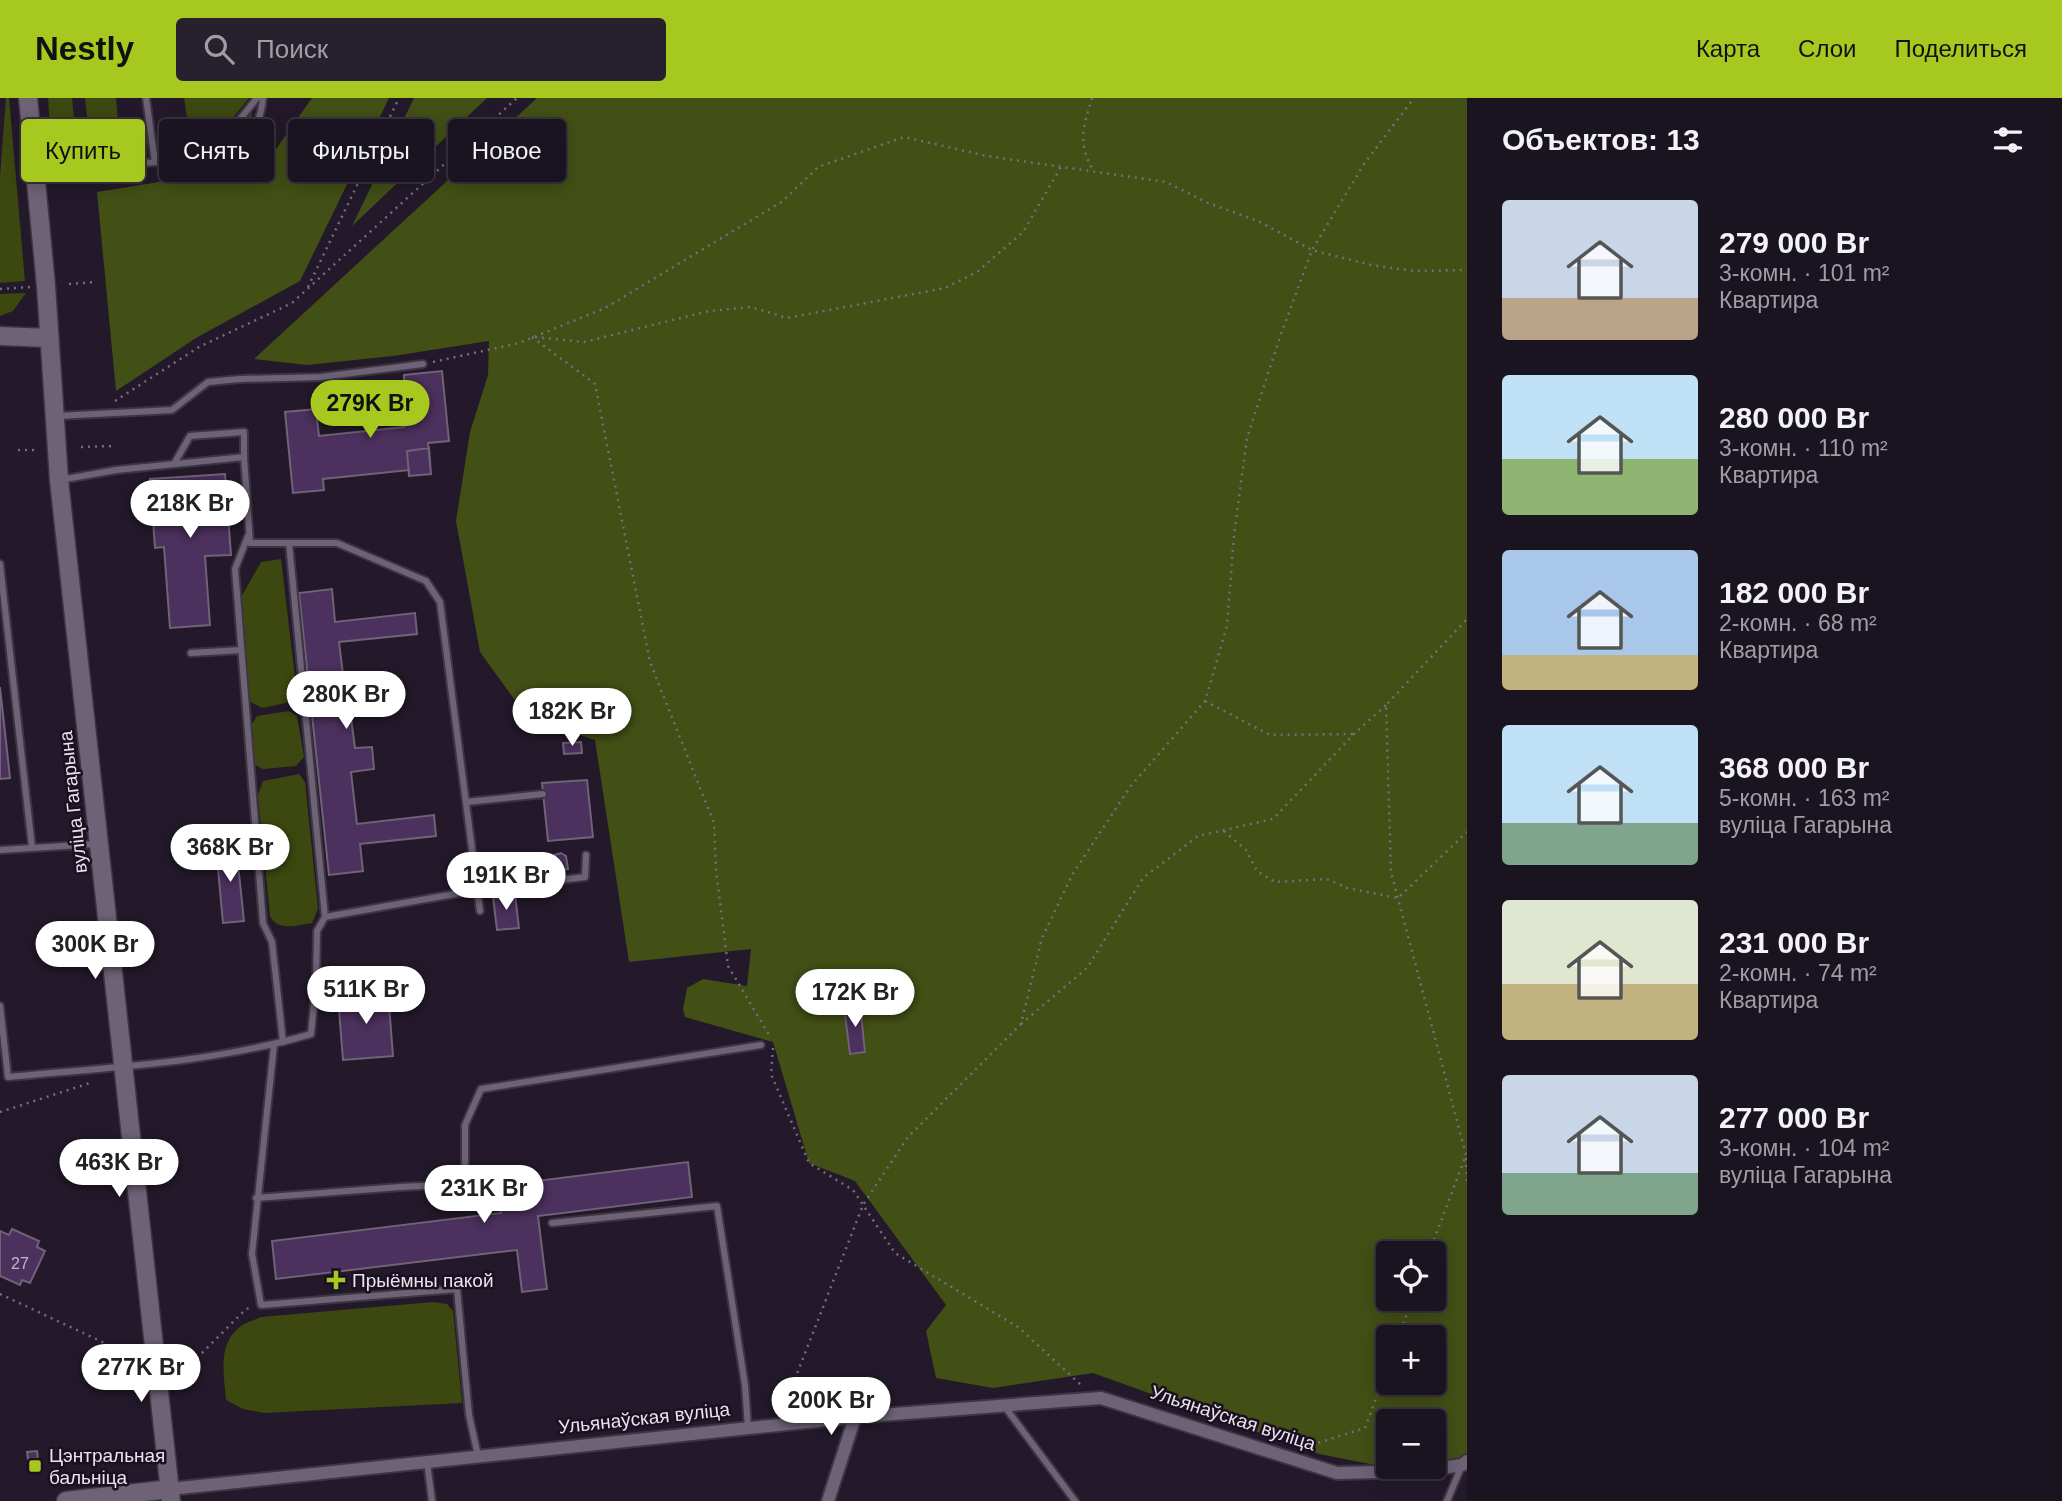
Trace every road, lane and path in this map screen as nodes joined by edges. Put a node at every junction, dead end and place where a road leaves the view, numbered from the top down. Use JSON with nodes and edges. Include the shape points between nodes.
{"nodes":[{"id":1,"x":28,"y":98,"type":"edge"},
{"id":2,"x":146,"y":98,"type":"edge"},
{"id":3,"x":257,"y":98,"type":"edge"},
{"id":4,"x":263,"y":98,"type":"edge"},
{"id":5,"x":399,"y":98,"type":"edge"},
{"id":6,"x":517,"y":98,"type":"edge"},
{"id":7,"x":1092,"y":98,"type":"edge"},
{"id":8,"x":1415,"y":98,"type":"edge"},
{"id":9,"x":30,"y":119,"type":"edge"},
{"id":10,"x":240,"y":119,"type":"edge"},
{"id":11,"x":259,"y":119,"type":"edge"},
{"id":12,"x":155,"y":162,"type":"junction"},
{"id":13,"x":159,"y":162,"type":"edge"},
{"id":14,"x":145,"y":163,"type":"edge"},
{"id":15,"x":1061,"y":167,"type":"junction"},
{"id":16,"x":1094,"y":172,"type":"junction"},
{"id":17,"x":36,"y":182,"type":"edge"},
{"id":18,"x":1312,"y":250,"type":"junction"},
{"id":19,"x":1467,"y":270,"type":"edge"},
{"id":20,"x":97,"y":282,"type":"dead end"},
{"id":21,"x":69,"y":284,"type":"dead end"},
{"id":22,"x":30,"y":287,"type":"dead end"},
{"id":23,"x":0,"y":289,"type":"edge"},
{"id":24,"x":306,"y":290,"type":"junction"},
{"id":25,"x":0,"y":336,"type":"edge"},
{"id":26,"x":532,"y":337,"type":"junction"},
{"id":27,"x":48,"y":338,"type":"junction"},
{"id":28,"x":423,"y":364,"type":"joint"},
{"id":29,"x":111,"y":405,"type":"dead end"},
{"id":30,"x":54,"y":416,"type":"junction"},
{"id":31,"x":114,"y":446,"type":"dead end"},
{"id":32,"x":81,"y":447,"type":"dead end"},
{"id":33,"x":18,"y":450,"type":"dead end"},
{"id":34,"x":34,"y":450,"type":"dead end"},
{"id":35,"x":244,"y":457,"type":"junction"},
{"id":36,"x":174,"y":464,"type":"junction"},
{"id":37,"x":59,"y":480,"type":"junction"},
{"id":38,"x":248,"y":534,"type":"junction"},
{"id":39,"x":289,"y":543,"type":"junction"},
{"id":40,"x":0,"y":564,"type":"edge"},
{"id":41,"x":1467,"y":619,"type":"edge"},
{"id":42,"x":241,"y":650,"type":"junction"},
{"id":43,"x":191,"y":653,"type":"dead end"},
{"id":44,"x":1205,"y":701,"type":"junction"},
{"id":45,"x":1386,"y":705,"type":"junction"},
{"id":46,"x":1354,"y":734,"type":"junction"},
{"id":47,"x":543,"y":794,"type":"dead end"},
{"id":48,"x":466,"y":802,"type":"junction"},
{"id":49,"x":1224,"y":830,"type":"junction"},
{"id":50,"x":1467,"y":832,"type":"edge"},
{"id":51,"x":99,"y":844,"type":"junction"},
{"id":52,"x":32,"y":846,"type":"junction"},
{"id":53,"x":0,"y":850,"type":"edge"},
{"id":54,"x":586,"y":855,"type":"dead end"},
{"id":55,"x":477,"y":890,"type":"junction"},
{"id":56,"x":1398,"y":898,"type":"junction"},
{"id":57,"x":480,"y":911,"type":"dead end"},
{"id":58,"x":326,"y":917,"type":"junction"},
{"id":59,"x":381,"y":976,"type":"dead end"},
{"id":60,"x":316,"y":984,"type":"junction"},
{"id":61,"x":0,"y":1006,"type":"edge"},
{"id":62,"x":1021,"y":1024,"type":"junction"},
{"id":63,"x":283,"y":1042,"type":"junction"},
{"id":64,"x":274,"y":1045,"type":"junction"},
{"id":65,"x":761,"y":1045,"type":"dead end"},
{"id":66,"x":123,"y":1065,"type":"junction"},
{"id":67,"x":94,"y":1081,"type":"dead end"},
{"id":68,"x":0,"y":1112,"type":"edge"},
{"id":69,"x":1466,"y":1155,"type":"edge"},
{"id":70,"x":1467,"y":1181,"type":"edge"},
{"id":71,"x":256,"y":1198,"type":"junction"},
{"id":72,"x":863,"y":1205,"type":"junction"},
{"id":73,"x":552,"y":1223,"type":"dead end"},
{"id":74,"x":1434,"y":1241,"type":"edge"},
{"id":75,"x":0,"y":1294,"type":"edge"},
{"id":76,"x":261,"y":1305,"type":"junction"},
{"id":77,"x":128,"y":1354,"type":"dead end"},
{"id":78,"x":192,"y":1363,"type":"dead end"},
{"id":79,"x":1377,"y":1395,"type":"edge"},
{"id":80,"x":1095,"y":1398,"type":"junction"},
{"id":81,"x":1004,"y":1405,"type":"junction"},
{"id":82,"x":855,"y":1417,"type":"junction"},
{"id":83,"x":777,"y":1425,"type":"junction"},
{"id":84,"x":748,"y":1428,"type":"junction"},
{"id":85,"x":1280,"y":1455,"type":"junction"},
{"id":86,"x":478,"y":1456,"type":"junction"},
{"id":87,"x":427,"y":1462,"type":"junction"},
{"id":88,"x":1464,"y":1463,"type":"edge"},
{"id":89,"x":171,"y":1495,"type":"edge"},
{"id":90,"x":65,"y":1501,"type":"edge"},
{"id":91,"x":432,"y":1501,"type":"edge"},
{"id":92,"x":828,"y":1501,"type":"edge"},
{"id":93,"x":1075,"y":1501,"type":"edge"},
{"id":94,"x":1447,"y":1501,"type":"edge"}],
"edges":[{"from":1,"to":9,"type":"main road","name":"вуліца Гагарына"},
{"from":2,"to":12,"type":"lane"},
{"from":3,"to":10,"type":"lane"},
{"from":4,"to":11,"type":"lane"},
{"from":5,"to":24,"type":"path"},
{"from":6,"to":24,"type":"path"},
{"from":7,"to":16,"type":"path","via":[[1083,127],[1084,155]]},
{"from":8,"to":18,"type":"path","via":[[1364,163]]},
{"from":12,"to":13,"type":"lane"},
{"from":12,"to":14,"type":"lane"},
{"from":15,"to":16,"type":"path"},
{"from":15,"to":26,"type":"path","via":[[904,137],[818,167],[783,201],[740,228],[605,308]]},
{"from":15,"to":26,"type":"path","via":[[1023,232],[977,272],[944,288],[787,318],[751,307],[709,311],[584,342]]},
{"from":16,"to":18,"type":"path","via":[[1166,182]]},
{"from":17,"to":27,"type":"main road","name":"вуліца Гагарына"},
{"from":18,"to":19,"type":"path","via":[[1414,271]]},
{"from":18,"to":44,"type":"path","via":[[1247,438],[1227,626]]},
{"from":20,"to":21,"type":"path"},
{"from":22,"to":23,"type":"path"},
{"from":24,"to":29,"type":"path","via":[[292,303],[199,348]]},
{"from":25,"to":27,"type":"main road"},
{"from":26,"to":28,"type":"path"},
{"from":26,"to":72,"type":"path","via":[[595,384],[650,662],[714,823],[727,967],[773,1042],[771,1074],[809,1163],[853,1190]]},
{"from":27,"to":30,"type":"main road","name":"вуліца Гагарына"},
{"from":28,"to":30,"type":"lane","via":[[321,377],[208,382],[172,410]]},
{"from":30,"to":37,"type":"main road","name":"вуліца Гагарына"},
{"from":31,"to":32,"type":"path"},
{"from":33,"to":34,"type":"path"},
{"from":35,"to":36,"type":"lane"},
{"from":35,"to":36,"type":"lane","via":[[244,432],[190,436]]},
{"from":35,"to":38,"type":"lane"},
{"from":36,"to":37,"type":"lane"},
{"from":37,"to":51,"type":"main road","name":"вуліца Гагарына"},
{"from":38,"to":39,"type":"lane","via":[[250,543]]},
{"from":38,"to":42,"type":"lane","via":[[235,569]]},
{"from":39,"to":48,"type":"lane","via":[[337,543],[426,581],[440,602]]},
{"from":39,"to":58,"type":"lane"},
{"from":40,"to":52,"type":"lane"},
{"from":41,"to":45,"type":"path"},
{"from":42,"to":43,"type":"lane"},
{"from":42,"to":63,"type":"lane","via":[[263,923],[272,942]]},
{"from":44,"to":46,"type":"path","via":[[1270,735]]},
{"from":44,"to":62,"type":"path","via":[[1130,787],[1072,875],[1042,938]]},
{"from":45,"to":46,"type":"path"},
{"from":45,"to":56,"type":"path","via":[[1391,872]]},
{"from":46,"to":49,"type":"path","via":[[1273,819]]},
{"from":47,"to":48,"type":"lane"},
{"from":48,"to":55,"type":"lane"},
{"from":49,"to":56,"type":"path","via":[[1246,850],[1257,871],[1275,882],[1327,879],[1347,888]]},
{"from":49,"to":62,"type":"path","via":[[1198,836],[1143,878],[1087,968]]},
{"from":50,"to":56,"type":"path"},
{"from":51,"to":52,"type":"lane"},
{"from":51,"to":66,"type":"main road","name":"вуліца Гагарына"},
{"from":52,"to":53,"type":"lane"},
{"from":54,"to":55,"type":"lane","via":[[585,877]]},
{"from":55,"to":57,"type":"lane"},
{"from":55,"to":58,"type":"lane"},
{"from":56,"to":69,"type":"path"},
{"from":58,"to":60,"type":"lane","via":[[317,931]]},
{"from":59,"to":60,"type":"lane"},
{"from":60,"to":63,"type":"lane","via":[[311,1034]]},
{"from":61,"to":66,"type":"lane","via":[[8,1077]]},
{"from":62,"to":72,"type":"path","via":[[908,1137]]},
{"from":63,"to":64,"type":"lane"},
{"from":64,"to":66,"type":"lane"},
{"from":64,"to":71,"type":"lane"},
{"from":65,"to":71,"type":"lane","via":[[481,1089],[465,1125],[465,1184]]},
{"from":66,"to":89,"type":"main road","name":"вуліца Гагарына"},
{"from":67,"to":68,"type":"path"},
{"from":69,"to":70,"type":"path"},
{"from":69,"to":74,"type":"path"},
{"from":71,"to":76,"type":"lane","via":[[252,1254]]},
{"from":72,"to":80,"type":"path","via":[[895,1253],[1018,1327]]},
{"from":72,"to":83,"type":"path"},
{"from":73,"to":84,"type":"lane","via":[[718,1206]]},
{"from":75,"to":77,"type":"path"},
{"from":76,"to":78,"type":"path","via":[[246,1309]]},
{"from":76,"to":86,"type":"lane","via":[[457,1289],[469,1415]]},
{"from":79,"to":85,"type":"path","via":[[1365,1428]]},
{"from":80,"to":81,"type":"street","name":"Ульянаўская вуліца"},
{"from":80,"to":85,"type":"street","name":"Ульянаўская вуліца"},
{"from":81,"to":82,"type":"street","name":"Ульянаўская вуліца"},
{"from":81,"to":93,"type":"lane"},
{"from":82,"to":83,"type":"street","name":"Ульянаўская вуліца"},
{"from":82,"to":92,"type":"street"},
{"from":83,"to":84,"type":"street","name":"Ульянаўская вуліца"},
{"from":84,"to":86,"type":"street","name":"Ульянаўская вуліца"},
{"from":85,"to":88,"type":"street","name":"Ульянаўская вуліца","via":[[1337,1473],[1422,1471]]},
{"from":86,"to":87,"type":"street","name":"Ульянаўская вуліца"},
{"from":87,"to":89,"type":"street","name":"Ульянаўская вуліца"},
{"from":87,"to":91,"type":"lane"},
{"from":88,"to":94,"type":"lane"},
{"from":89,"to":90,"type":"main road","name":"Ульянаўская вуліца"}]}
